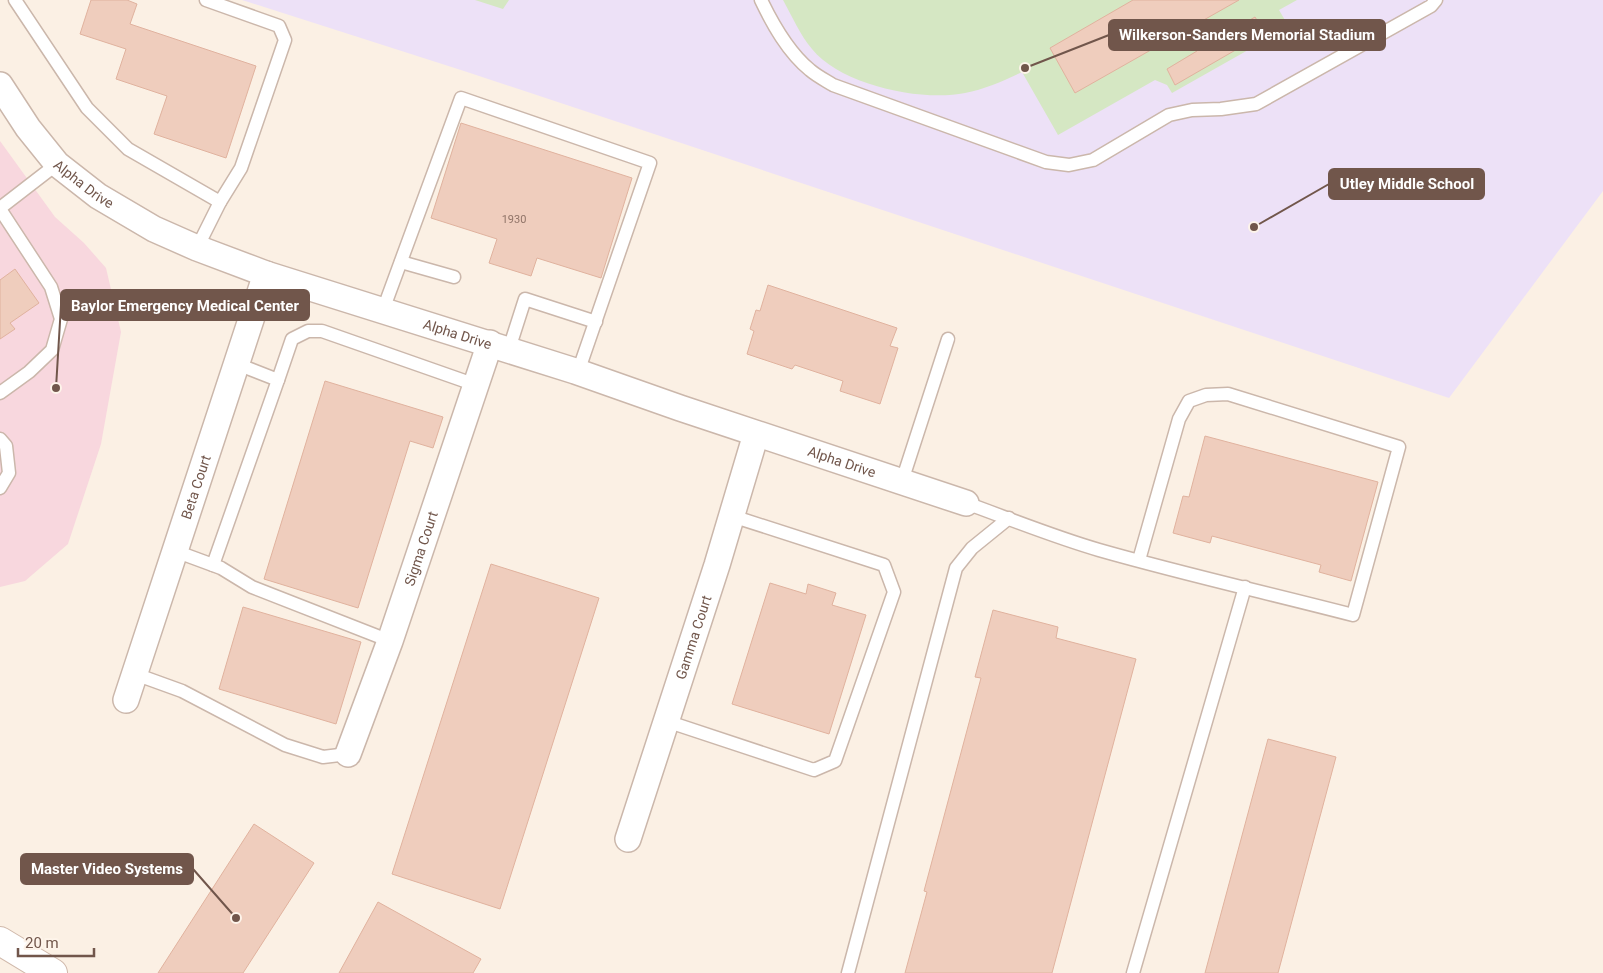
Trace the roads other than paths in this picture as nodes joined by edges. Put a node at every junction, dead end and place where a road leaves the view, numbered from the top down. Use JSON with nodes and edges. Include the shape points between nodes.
{"nodes":[{"id":1,"x":15,"y":0,"type":"edge"},
{"id":2,"x":206,"y":0,"type":"edge"},
{"id":3,"x":760,"y":0,"type":"edge"},
{"id":4,"x":1436,"y":0,"type":"edge"},
{"id":5,"x":0,"y":85,"type":"edge"},
{"id":6,"x":57,"y":164,"type":"junction"},
{"id":7,"x":220,"y":202,"type":"junction"},
{"id":8,"x":0,"y":208,"type":"edge"},
{"id":9,"x":196,"y":248,"type":"junction"},
{"id":10,"x":401,"y":262,"type":"junction"},
{"id":11,"x":266,"y":274,"type":"junction"},
{"id":12,"x":454,"y":278,"type":"dead end"},
{"id":13,"x":383,"y":310,"type":"junction"},
{"id":14,"x":596,"y":322,"type":"junction"},
{"id":15,"x":948,"y":339,"type":"dead end"},
{"id":16,"x":500,"y":346,"type":"junction"},
{"id":17,"x":237,"y":364,"type":"junction"},
{"id":18,"x":578,"y":372,"type":"junction"},
{"id":19,"x":278,"y":380,"type":"junction"},
{"id":20,"x":476,"y":385,"type":"junction"},
{"id":21,"x":0,"y":392,"type":"edge"},
{"id":22,"x":756,"y":434,"type":"junction"},
{"id":23,"x":0,"y":439,"type":"edge"},
{"id":24,"x":902,"y":481,"type":"junction"},
{"id":25,"x":0,"y":488,"type":"edge"},
{"id":26,"x":966,"y":503,"type":"joint"},
{"id":27,"x":732,"y":516,"type":"junction"},
{"id":28,"x":1009,"y":518,"type":"junction"},
{"id":29,"x":175,"y":552,"type":"junction"},
{"id":30,"x":1139,"y":560,"type":"junction"},
{"id":31,"x":213,"y":565,"type":"junction"},
{"id":32,"x":1245,"y":587,"type":"junction"},
{"id":33,"x":390,"y":641,"type":"junction"},
{"id":34,"x":135,"y":674,"type":"junction"},
{"id":35,"x":126,"y":700,"type":"dead end"},
{"id":36,"x":666,"y":721,"type":"junction"},
{"id":37,"x":348,"y":754,"type":"joint"},
{"id":38,"x":628,"y":839,"type":"dead end"},
{"id":39,"x":0,"y":941,"type":"edge"},
{"id":40,"x":53,"y":973,"type":"edge"},
{"id":41,"x":848,"y":973,"type":"edge"},
{"id":42,"x":1134,"y":973,"type":"edge"}],
"edges":[{"from":1,"to":7,"type":"lane","via":[[87,108],[107,129],[128,149]]},
{"from":2,"to":7,"type":"lane","via":[[279,26],[285,40],[241,168]]},
{"from":3,"to":4,"type":"lane","via":[[789,47],[809,69],[833,86],[1046,162],[1069,165],[1093,160],[1170,115],[1256,104],[1431,6]]},
{"from":5,"to":6,"type":"street","name":"Alpha Drive"},
{"from":6,"to":8,"type":"lane"},
{"from":6,"to":9,"type":"street","name":"Alpha Drive","via":[[98,196]]},
{"from":7,"to":9,"type":"lane"},
{"from":8,"to":21,"type":"lane","via":[[51,287],[61,319],[52,350],[29,372]]},
{"from":9,"to":11,"type":"street","name":"Alpha Drive"},
{"from":10,"to":12,"type":"lane"},
{"from":10,"to":13,"type":"lane"},
{"from":10,"to":14,"type":"lane","via":[[461,98],[650,163]]},
{"from":11,"to":13,"type":"street","name":"Alpha Drive"},
{"from":11,"to":17,"type":"street","name":"Beta Court"},
{"from":13,"to":16,"type":"street","name":"Alpha Drive"},
{"from":14,"to":16,"type":"lane","via":[[525,299]]},
{"from":14,"to":18,"type":"lane"},
{"from":15,"to":24,"type":"lane"},
{"from":16,"to":18,"type":"street","name":"Alpha Drive"},
{"from":16,"to":20,"type":"street","name":"Sigma Court"},
{"from":17,"to":19,"type":"lane"},
{"from":17,"to":29,"type":"street","name":"Beta Court"},
{"from":18,"to":22,"type":"street","name":"Alpha Drive"},
{"from":19,"to":20,"type":"lane","via":[[292,339],[315,331]]},
{"from":19,"to":31,"type":"lane"},
{"from":20,"to":33,"type":"street","name":"Sigma Court"},
{"from":22,"to":24,"type":"street","name":"Alpha Drive"},
{"from":22,"to":27,"type":"street","name":"Gamma Court"},
{"from":23,"to":25,"type":"lane","via":[[6,446],[9,473]]},
{"from":24,"to":26,"type":"street","name":"Alpha Drive"},
{"from":26,"to":28,"type":"lane"},
{"from":27,"to":36,"type":"street","name":"Gamma Court"},
{"from":27,"to":36,"type":"lane","via":[[884,565],[894,592],[835,761],[814,770]]},
{"from":28,"to":30,"type":"lane"},
{"from":28,"to":41,"type":"lane","via":[[972,548],[956,568]]},
{"from":29,"to":31,"type":"lane"},
{"from":29,"to":34,"type":"street","name":"Beta Court"},
{"from":30,"to":32,"type":"lane"},
{"from":30,"to":32,"type":"lane","via":[[1179,419],[1189,401],[1206,395],[1228,394],[1399,447],[1353,615]]},
{"from":31,"to":33,"type":"lane","via":[[252,587]]},
{"from":32,"to":42,"type":"lane"},
{"from":33,"to":37,"type":"street","name":"Sigma Court"},
{"from":34,"to":35,"type":"street","name":"Beta Court"},
{"from":34,"to":37,"type":"lane","via":[[182,691],[285,745],[324,756]]},
{"from":36,"to":38,"type":"street","name":"Gamma Court"},
{"from":39,"to":40,"type":"street"}]}
